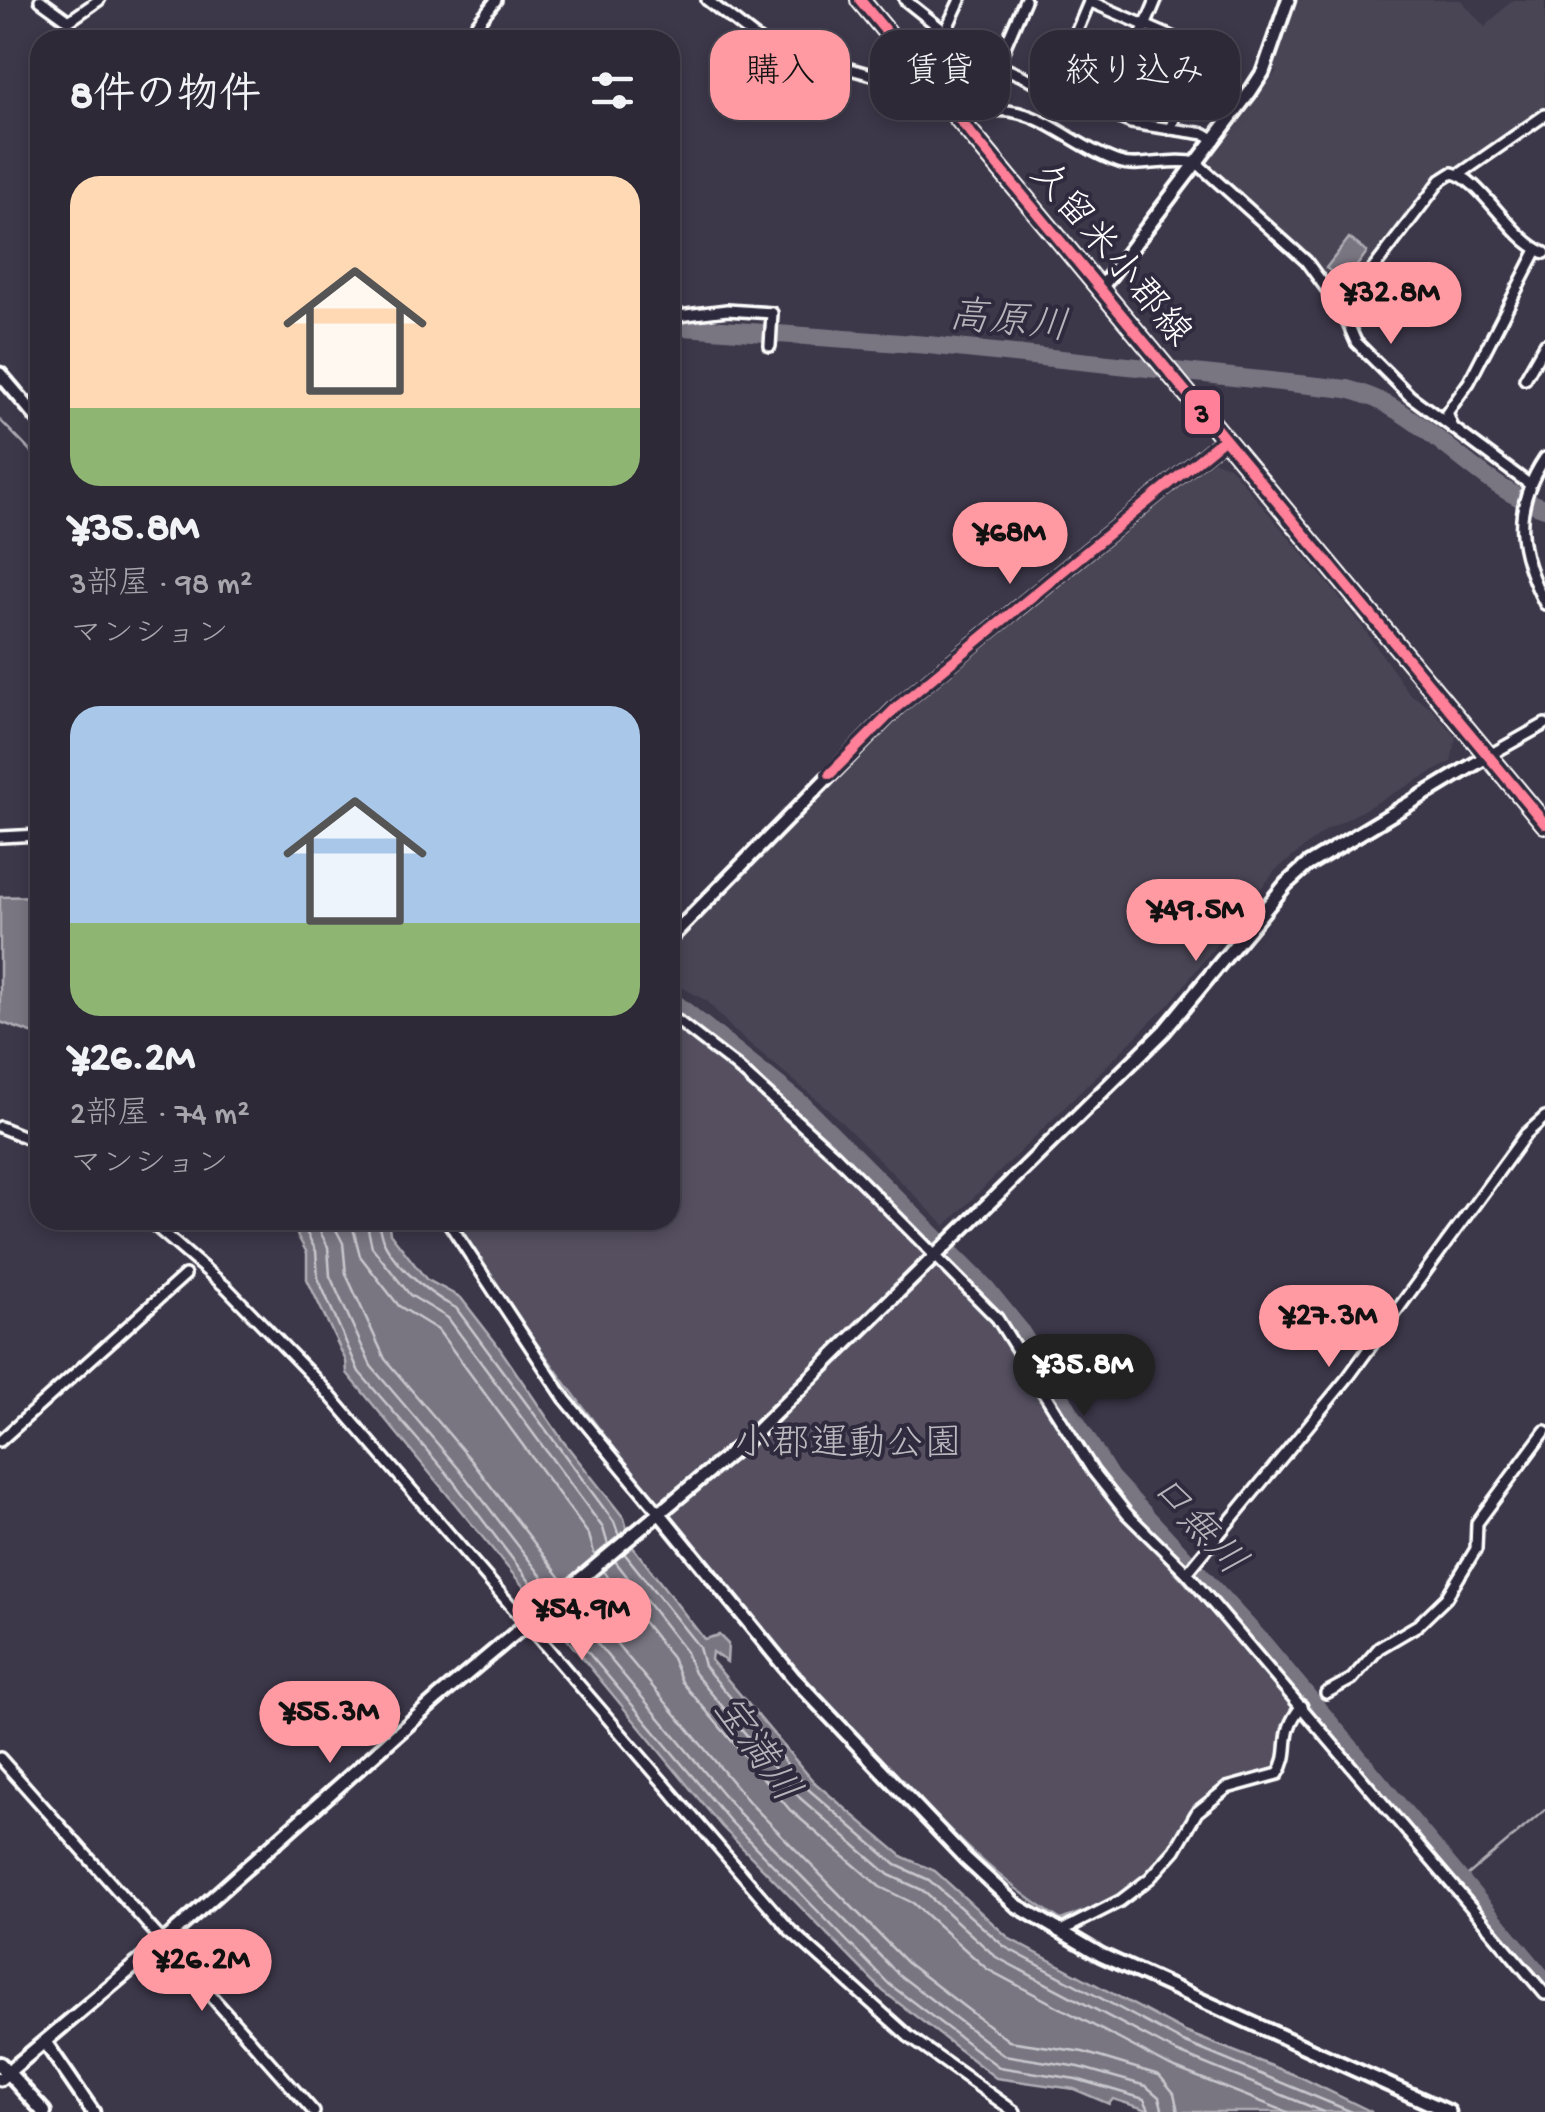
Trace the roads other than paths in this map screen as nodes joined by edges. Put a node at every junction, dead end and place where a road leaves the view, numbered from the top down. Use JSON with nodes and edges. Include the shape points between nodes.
{"nodes":[{"id":1,"x":40,"y":0,"type":"edge"},
{"id":2,"x":100,"y":0,"type":"edge"},
{"id":3,"x":496,"y":0,"type":"edge"},
{"id":4,"x":707,"y":0,"type":"edge"},
{"id":5,"x":860,"y":0,"type":"edge"},
{"id":6,"x":905,"y":0,"type":"edge"},
{"id":7,"x":960,"y":0,"type":"edge"},
{"id":8,"x":1025,"y":0,"type":"edge"},
{"id":9,"x":1156,"y":0,"type":"edge"},
{"id":10,"x":1288,"y":0,"type":"edge"},
{"id":11,"x":1090,"y":1,"type":"edge"},
{"id":12,"x":1145,"y":26,"type":"junction"},
{"id":13,"x":474,"y":30,"type":"edge"},
{"id":14,"x":885,"y":30,"type":"edge"},
{"id":15,"x":942,"y":30,"type":"edge"},
{"id":16,"x":945,"y":30,"type":"edge"},
{"id":17,"x":1078,"y":30,"type":"edge"},
{"id":18,"x":1143,"y":30,"type":"edge"},
{"id":19,"x":1010,"y":34,"type":"edge"},
{"id":20,"x":870,"y":74,"type":"edge"},
{"id":21,"x":1545,"y":115,"type":"edge"},
{"id":22,"x":1127,"y":120,"type":"edge"},
{"id":23,"x":960,"y":121,"type":"joint"},
{"id":24,"x":1170,"y":129,"type":"junction"},
{"id":25,"x":1214,"y":140,"type":"junction"},
{"id":26,"x":1197,"y":163,"type":"junction"},
{"id":27,"x":1460,"y":174,"type":"junction"},
{"id":28,"x":1541,"y":252,"type":"edge"},
{"id":29,"x":1100,"y":288,"type":"junction"},
{"id":30,"x":1342,"y":310,"type":"junction"},
{"id":31,"x":680,"y":316,"type":"edge"},
{"id":32,"x":770,"y":344,"type":"dead end"},
{"id":33,"x":1545,"y":344,"type":"edge"},
{"id":34,"x":0,"y":374,"type":"edge"},
{"id":35,"x":1524,"y":379,"type":"dead end"},
{"id":36,"x":30,"y":409,"type":"edge"},
{"id":37,"x":1454,"y":429,"type":"junction"},
{"id":38,"x":1224,"y":438,"type":"junction"},
{"id":39,"x":1545,"y":458,"type":"edge"},
{"id":40,"x":1528,"y":487,"type":"junction"},
{"id":41,"x":1545,"y":604,"type":"edge"},
{"id":42,"x":1545,"y":724,"type":"edge"},
{"id":43,"x":1488,"y":756,"type":"junction"},
{"id":44,"x":1545,"y":824,"type":"edge"},
{"id":45,"x":30,"y":836,"type":"edge"},
{"id":46,"x":0,"y":837,"type":"edge"},
{"id":47,"x":680,"y":928,"type":"edge"},
{"id":48,"x":680,"y":1023,"type":"edge"},
{"id":49,"x":1545,"y":1117,"type":"edge"},
{"id":50,"x":0,"y":1126,"type":"edge"},
{"id":51,"x":30,"y":1139,"type":"edge"},
{"id":52,"x":159,"y":1230,"type":"edge"},
{"id":53,"x":454,"y":1230,"type":"edge"},
{"id":54,"x":938,"y":1255,"type":"junction"},
{"id":55,"x":185,"y":1276,"type":"dead end"},
{"id":56,"x":1545,"y":1431,"type":"edge"},
{"id":57,"x":0,"y":1441,"type":"edge"},
{"id":58,"x":656,"y":1519,"type":"junction"},
{"id":59,"x":1187,"y":1573,"type":"junction"},
{"id":60,"x":526,"y":1623,"type":"junction"},
{"id":61,"x":1326,"y":1693,"type":"dead end"},
{"id":62,"x":1302,"y":1706,"type":"junction"},
{"id":63,"x":0,"y":1758,"type":"edge"},
{"id":64,"x":1059,"y":1932,"type":"junction"},
{"id":65,"x":164,"y":1941,"type":"junction"},
{"id":66,"x":1545,"y":1994,"type":"edge"},
{"id":67,"x":46,"y":2042,"type":"junction"},
{"id":68,"x":3,"y":2071,"type":"edge"},
{"id":69,"x":44,"y":2112,"type":"edge"},
{"id":70,"x":93,"y":2112,"type":"edge"},
{"id":71,"x":314,"y":2112,"type":"edge"},
{"id":72,"x":1015,"y":2112,"type":"edge"},
{"id":73,"x":1449,"y":2112,"type":"edge"}],
"edges":[{"from":1,"to":2,"type":"street","via":[[69,22]]},
{"from":3,"to":13,"type":"street"},
{"from":4,"to":20,"type":"street","via":[[800,72],[839,66]]},
{"from":5,"to":14,"type":"main road","name":"久留米小郡線"},
{"from":6,"to":15,"type":"street"},
{"from":7,"to":16,"type":"street"},
{"from":8,"to":19,"type":"street"},
{"from":9,"to":12,"type":"street"},
{"from":10,"to":25,"type":"street","via":[[1263,72]]},
{"from":11,"to":12,"type":"street"},
{"from":11,"to":17,"type":"street"},
{"from":12,"to":18,"type":"street"},
{"from":12,"to":24,"type":"street","via":[[1202,50]]},
{"from":21,"to":27,"type":"street"},
{"from":22,"to":24,"type":"street"},
{"from":23,"to":26,"type":"street","via":[[1026,112],[1116,162]]},
{"from":23,"to":29,"type":"main road","name":"久留米小郡線"},
{"from":24,"to":25,"type":"street"},
{"from":25,"to":26,"type":"street"},
{"from":26,"to":29,"type":"street"},
{"from":26,"to":30,"type":"street","via":[[1306,261]]},
{"from":27,"to":28,"type":"street"},
{"from":27,"to":30,"type":"street","via":[[1441,180]]},
{"from":28,"to":37,"type":"street","via":[[1447,413]]},
{"from":29,"to":38,"type":"main road","name":"久留米小郡線"},
{"from":30,"to":37,"type":"street","via":[[1356,342]]},
{"from":31,"to":32,"type":"street","via":[[728,310],[772,316]]},
{"from":33,"to":35,"type":"street"},
{"from":34,"to":36,"type":"street"},
{"from":37,"to":40,"type":"street"},
{"from":38,"to":43,"type":"main road","name":"久留米小郡線"},
{"from":38,"to":47,"type":"street","via":[[897,707]]},
{"from":39,"to":40,"type":"street"},
{"from":40,"to":41,"type":"street","via":[[1520,548]]},
{"from":42,"to":43,"type":"street"},
{"from":43,"to":44,"type":"main road","name":"久留米小郡線"},
{"from":43,"to":54,"type":"street","via":[[1286,884],[1164,1031]]},
{"from":45,"to":46,"type":"street"},
{"from":48,"to":54,"type":"street","via":[[736,1066]]},
{"from":49,"to":59,"type":"street","via":[[1349,1376]]},
{"from":50,"to":51,"type":"street"},
{"from":52,"to":60,"type":"street","via":[[321,1385]]},
{"from":53,"to":58,"type":"street","via":[[565,1398]]},
{"from":54,"to":58,"type":"street"},
{"from":54,"to":59,"type":"street","via":[[1022,1352],[1092,1471]]},
{"from":55,"to":57,"type":"street"},
{"from":56,"to":61,"type":"street","via":[[1478,1523],[1476,1549],[1446,1598],[1418,1625],[1378,1648],[1352,1679]]},
{"from":58,"to":60,"type":"street"},
{"from":58,"to":64,"type":"street","via":[[916,1807],[1016,1905]]},
{"from":59,"to":62,"type":"street"},
{"from":60,"to":65,"type":"street"},
{"from":60,"to":72,"type":"street","via":[[790,1930],[908,2036]]},
{"from":62,"to":64,"type":"street","via":[[1287,1724],[1278,1774],[1227,1788],[1196,1812],[1150,1878]]},
{"from":62,"to":66,"type":"street"},
{"from":63,"to":65,"type":"street"},
{"from":64,"to":73,"type":"street"},
{"from":65,"to":67,"type":"street"},
{"from":65,"to":71,"type":"street"},
{"from":67,"to":68,"type":"street"},
{"from":67,"to":70,"type":"street"},
{"from":68,"to":69,"type":"main road"}]}
